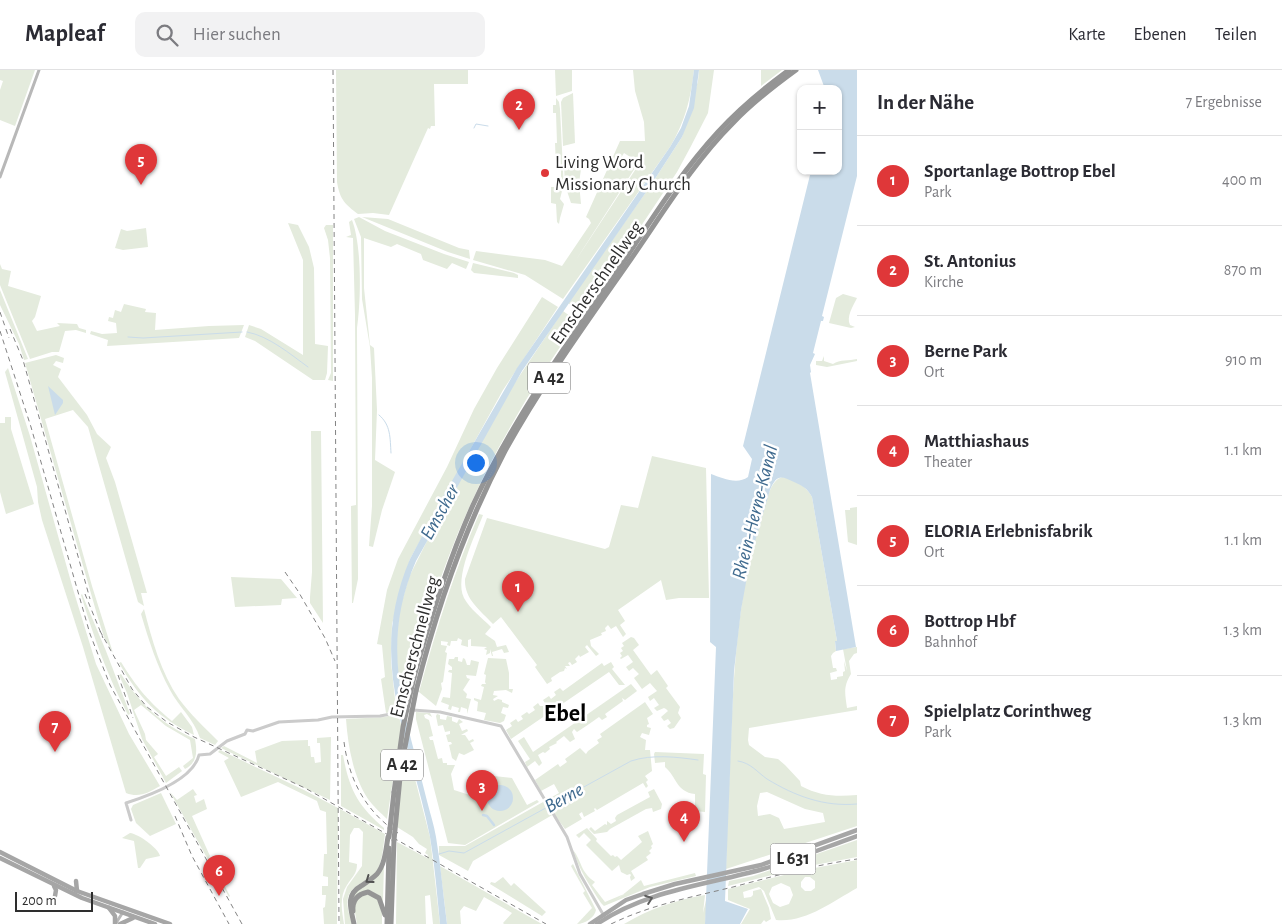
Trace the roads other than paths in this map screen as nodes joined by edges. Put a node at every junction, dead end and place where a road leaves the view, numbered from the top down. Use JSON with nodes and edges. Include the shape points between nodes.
{"nodes":[{"id":1,"x":39,"y":70,"type":"edge"},
{"id":2,"x":789,"y":70,"type":"edge"},
{"id":3,"x":796,"y":70,"type":"edge"},
{"id":4,"x":764,"y":92,"type":"junction"},
{"id":5,"x":753,"y":101,"type":"junction"},
{"id":6,"x":0,"y":177,"type":"edge"},
{"id":7,"x":130,"y":820,"type":"dead end"},
{"id":8,"x":857,"y":830,"type":"edge"},
{"id":9,"x":857,"y":836,"type":"edge"},
{"id":10,"x":390,"y":838,"type":"junction"},
{"id":11,"x":0,"y":852,"type":"edge"},
{"id":12,"x":0,"y":858,"type":"edge"},
{"id":13,"x":729,"y":875,"type":"junction"},
{"id":14,"x":76,"y":881,"type":"dead end"},
{"id":15,"x":696,"y":882,"type":"junction"},
{"id":16,"x":53,"y":885,"type":"junction"},
{"id":17,"x":69,"y":889,"type":"junction"},
{"id":18,"x":77,"y":890,"type":"junction"},
{"id":19,"x":55,"y":896,"type":"dead end"},
{"id":20,"x":108,"y":907,"type":"junction"},
{"id":21,"x":126,"y":911,"type":"junction"},
{"id":22,"x":604,"y":916,"type":"junction"},
{"id":23,"x":137,"y":918,"type":"junction"},
{"id":24,"x":115,"y":924,"type":"edge"},
{"id":25,"x":120,"y":924,"type":"edge"},
{"id":26,"x":155,"y":924,"type":"edge"},
{"id":27,"x":170,"y":924,"type":"edge"},
{"id":28,"x":355,"y":924,"type":"edge"},
{"id":29,"x":387,"y":924,"type":"edge"},
{"id":30,"x":392,"y":924,"type":"edge"},
{"id":31,"x":590,"y":924,"type":"edge"},
{"id":32,"x":597,"y":924,"type":"edge"}],
"edges":[{"from":1,"to":6,"type":"main road"},
{"from":2,"to":4,"type":"highway","name":"Emscherschnellweg","number":"A 42"},
{"from":3,"to":4,"type":"highway","name":"Emscherschnellweg","number":"A 42"},
{"from":4,"to":5,"type":"highway","name":"Emscherschnellweg","number":"A 42"},
{"from":5,"to":10,"type":"highway","name":"Emscherschnellweg","number":"A 42","bridge":true,"via":[[696,166],[560,361],[524,418],[488,486],[456,559],[431,632],[404,749]]},
{"from":5,"to":10,"type":"highway","name":"Emscherschnellweg","number":"A 42","bridge":true,"via":[[718,131],[693,163],[577,328],[521,414],[473,505],[452,558],[414,677],[400,748]]},
{"from":7,"to":22,"type":"street","via":[[126,803],[168,786],[194,766],[199,754],[210,754],[248,730],[285,721],[380,716],[407,710],[435,711],[501,726],[566,837],[580,874]]},
{"from":8,"to":13,"type":"main road","number":"L 631"},
{"from":9,"to":13,"type":"main road","number":"L 631","via":[[764,869]]},
{"from":10,"to":28,"type":"highway","one_way":true,"via":[[381,869],[351,896],[349,906]]},
{"from":10,"to":29,"type":"highway","number":"A 42"},
{"from":10,"to":30,"type":"highway","name":"Emscherschnellweg","number":"A 42"},
{"from":11,"to":17,"type":"main road"},
{"from":12,"to":16,"type":"main road"},
{"from":13,"to":15,"type":"main road","number":"L 631"},
{"from":13,"to":15,"type":"main road","number":"L 631","via":[[704,884]]},
{"from":14,"to":18,"type":"main road"},
{"from":15,"to":22,"type":"main road","number":"L 631"},
{"from":16,"to":17,"type":"main road"},
{"from":16,"to":19,"type":"main road"},
{"from":17,"to":18,"type":"main road"},
{"from":17,"to":20,"type":"main road"},
{"from":18,"to":21,"type":"main road"},
{"from":20,"to":21,"type":"main road"},
{"from":20,"to":24,"type":"main road","via":[[115,916]]},
{"from":21,"to":23,"type":"main road"},
{"from":21,"to":24,"type":"main road"},
{"from":21,"to":25,"type":"main road"},
{"from":21,"to":27,"type":"main road"},
{"from":22,"to":31,"type":"main road","number":"L 631"},
{"from":22,"to":32,"type":"main road","number":"L 631"},
{"from":23,"to":25,"type":"main road"},
{"from":23,"to":26,"type":"main road"},
{"from":28,"to":29,"type":"highway","via":[[354,901],[360,894],[368,892],[381,901]]}]}
